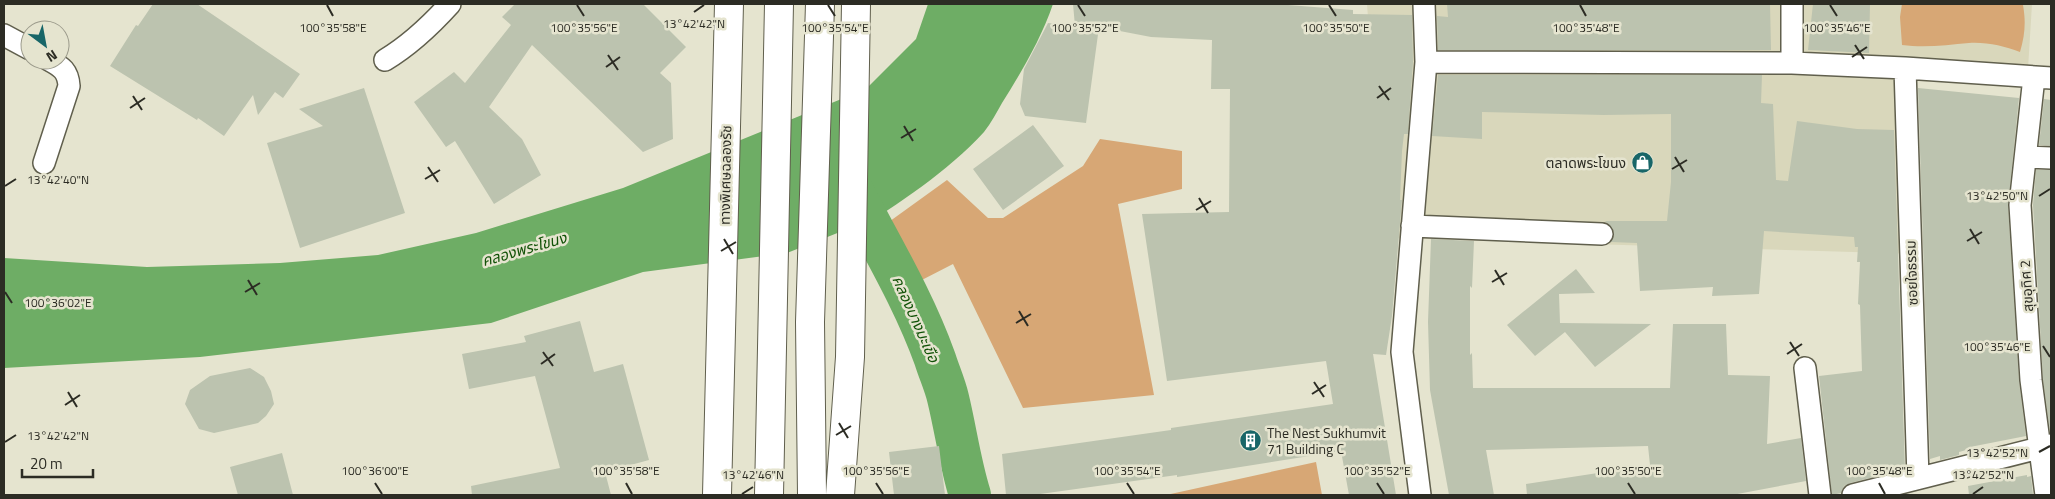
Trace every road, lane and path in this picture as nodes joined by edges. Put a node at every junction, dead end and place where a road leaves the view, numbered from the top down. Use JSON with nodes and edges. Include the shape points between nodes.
{"nodes":[{"id":1,"x":450,"y":4,"type":"edge"},
{"id":2,"x":729,"y":4,"type":"edge"},
{"id":3,"x":779,"y":4,"type":"edge"},
{"id":4,"x":820,"y":4,"type":"edge"},
{"id":5,"x":856,"y":4,"type":"edge"},
{"id":6,"x":1424,"y":4,"type":"edge"},
{"id":7,"x":1792,"y":4,"type":"edge"},
{"id":8,"x":4,"y":35,"type":"edge"},
{"id":9,"x":20,"y":44,"type":"edge"},
{"id":10,"x":385,"y":60,"type":"dead end"},
{"id":11,"x":1426,"y":62,"type":"junction"},
{"id":12,"x":1792,"y":64,"type":"junction"},
{"id":13,"x":1905,"y":68,"type":"junction"},
{"id":14,"x":65,"y":70,"type":"edge"},
{"id":15,"x":2043,"y":77,"type":"edge"},
{"id":16,"x":2026,"y":157,"type":"junction"},
{"id":17,"x":2051,"y":158,"type":"edge"},
{"id":18,"x":44,"y":162,"type":"dead end"},
{"id":19,"x":1412,"y":226,"type":"junction"},
{"id":20,"x":1602,"y":234,"type":"dead end"},
{"id":21,"x":1804,"y":368,"type":"dead end"},
{"id":22,"x":2046,"y":446,"type":"edge"},
{"id":23,"x":1918,"y":478,"type":"junction"},
{"id":24,"x":717,"y":495,"type":"edge"},
{"id":25,"x":769,"y":495,"type":"edge"},
{"id":26,"x":812,"y":495,"type":"edge"},
{"id":27,"x":840,"y":495,"type":"edge"},
{"id":28,"x":1420,"y":495,"type":"edge"},
{"id":29,"x":1820,"y":495,"type":"edge"},
{"id":30,"x":1852,"y":495,"type":"edge"},
{"id":31,"x":2046,"y":495,"type":"edge"}],
"edges":[{"from":1,"to":10,"type":"street","via":[[399,52]]},
{"from":2,"to":24,"type":"highway","name":"ทางพิเศษฉลองรัช"},
{"from":3,"to":25,"type":"highway"},
{"from":4,"to":26,"type":"highway","via":[[810,322]]},
{"from":5,"to":27,"type":"highway","via":[[850,357]]},
{"from":6,"to":11,"type":"street"},
{"from":7,"to":12,"type":"street"},
{"from":8,"to":9,"type":"street"},
{"from":11,"to":12,"type":"street"},
{"from":11,"to":19,"type":"street"},
{"from":12,"to":13,"type":"street"},
{"from":13,"to":15,"type":"street"},
{"from":13,"to":23,"type":"street","name":"ซอยใจธรรม"},
{"from":14,"to":18,"type":"street","via":[[69,86]]},
{"from":15,"to":16,"type":"street","name":"สุขอุทิศ 2"},
{"from":16,"to":17,"type":"street"},
{"from":16,"to":22,"type":"street","name":"สุขอุทิศ 2","via":[[2020,205],[2031,380]]},
{"from":19,"to":20,"type":"street"},
{"from":19,"to":28,"type":"street","via":[[1402,352]]},
{"from":21,"to":29,"type":"street"},
{"from":22,"to":23,"type":"street"},
{"from":22,"to":31,"type":"street","name":"สุขอุทิศ 2"},
{"from":23,"to":30,"type":"street"}]}
